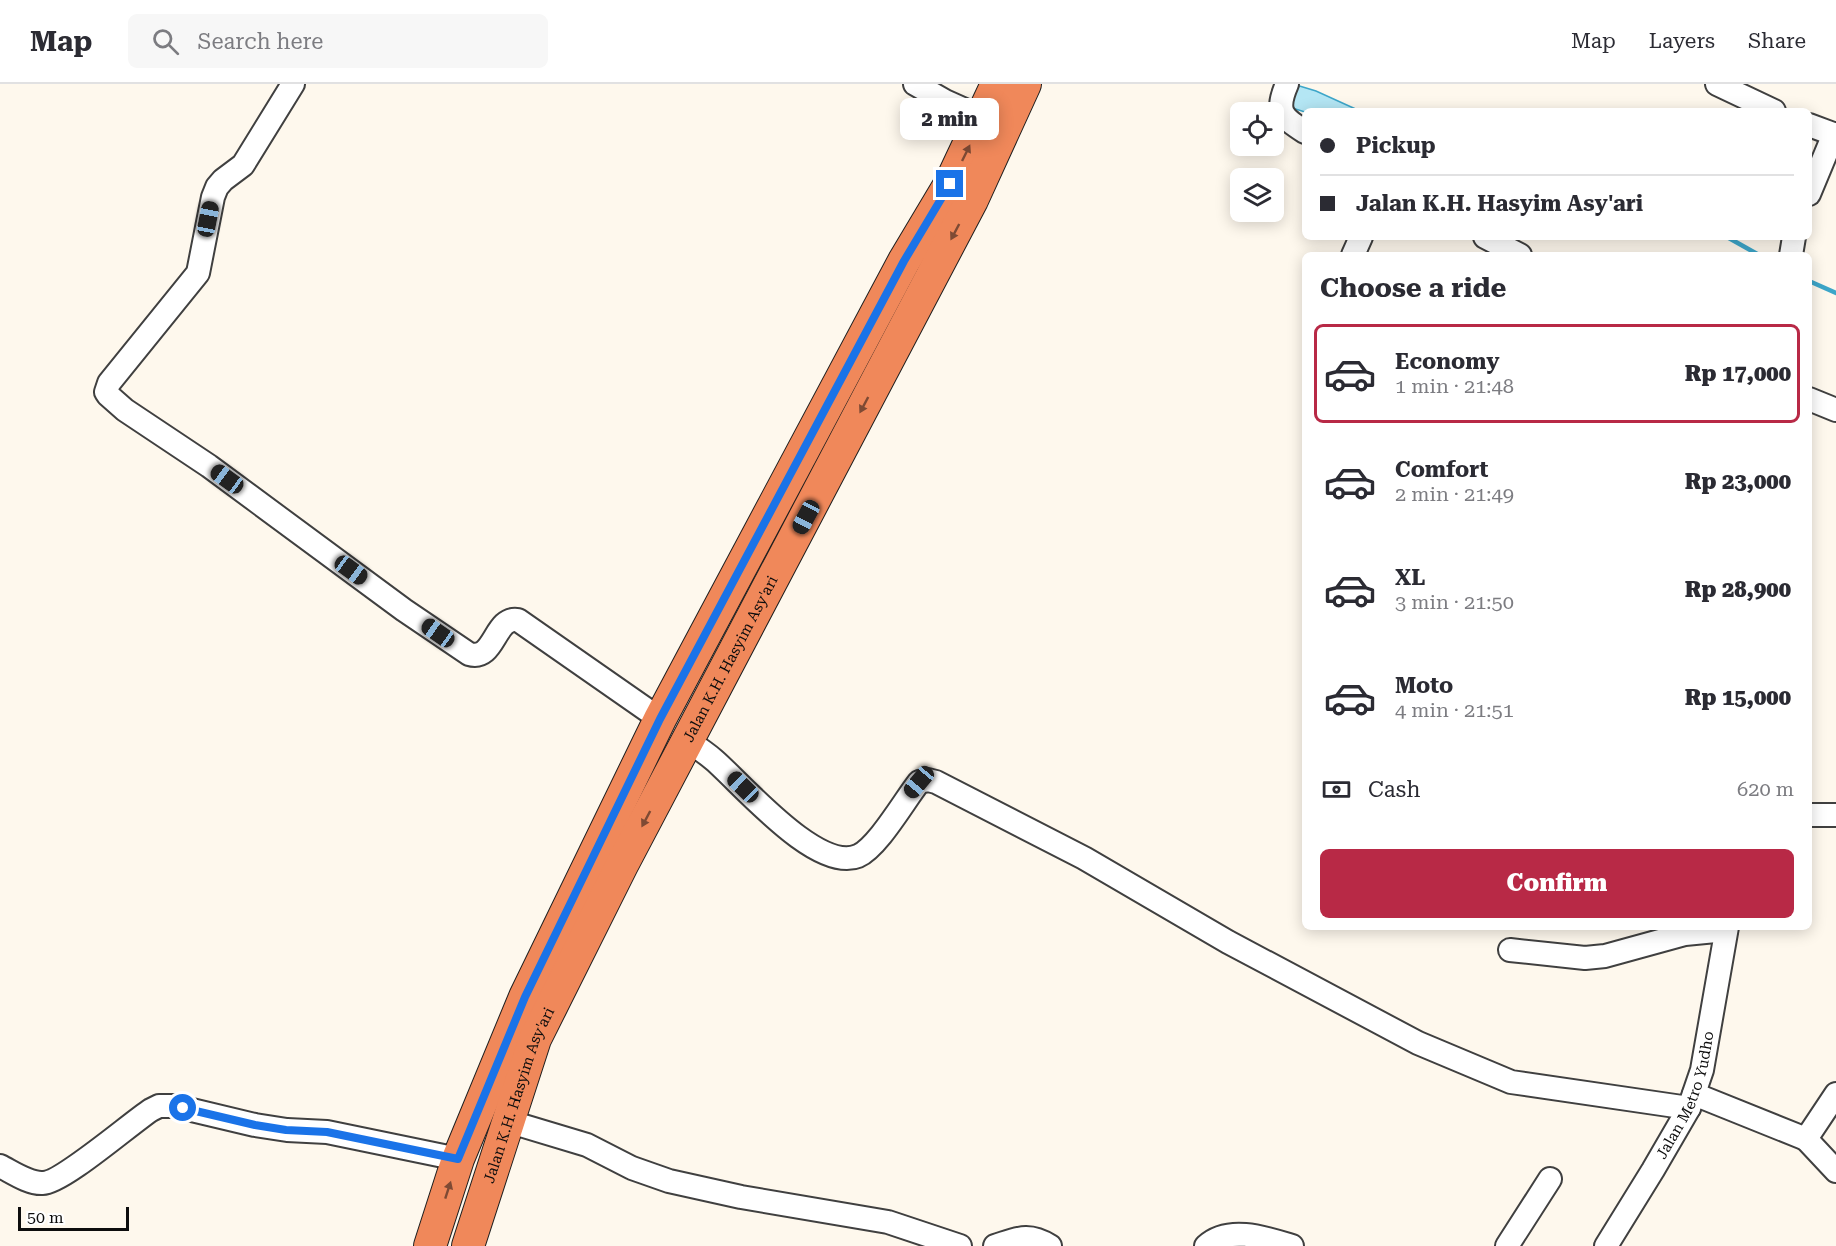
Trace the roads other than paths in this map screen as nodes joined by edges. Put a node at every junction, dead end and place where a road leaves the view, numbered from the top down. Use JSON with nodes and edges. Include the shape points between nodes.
{"nodes":[{"id":1,"x":293,"y":84,"type":"edge"},
{"id":2,"x":915,"y":84,"type":"edge"},
{"id":3,"x":997,"y":84,"type":"edge"},
{"id":4,"x":1025,"y":84,"type":"edge"},
{"id":5,"x":1287,"y":84,"type":"edge"},
{"id":6,"x":1717,"y":84,"type":"edge"},
{"id":7,"x":1768,"y":108,"type":"edge"},
{"id":8,"x":982,"y":118,"type":"junction"},
{"id":9,"x":1812,"y":126,"type":"edge"},
{"id":10,"x":1302,"y":130,"type":"edge"},
{"id":11,"x":1835,"y":134,"type":"edge"},
{"id":12,"x":1812,"y":187,"type":"edge"},
{"id":13,"x":1491,"y":240,"type":"edge"},
{"id":14,"x":1514,"y":252,"type":"edge"},
{"id":15,"x":1812,"y":400,"type":"edge"},
{"id":16,"x":1836,"y":410,"type":"edge"},
{"id":17,"x":826,"y":477,"type":"junction"},
{"id":18,"x":728,"y":593,"type":"junction"},
{"id":19,"x":733,"y":655,"type":"junction"},
{"id":20,"x":660,"y":719,"type":"junction"},
{"id":21,"x":688,"y":741,"type":"junction"},
{"id":22,"x":622,"y":798,"type":"junction"},
{"id":23,"x":1812,"y":815,"type":"edge"},
{"id":24,"x":1836,"y":815,"type":"edge"},
{"id":25,"x":1719,"y":930,"type":"edge"},
{"id":26,"x":1727,"y":930,"type":"edge"},
{"id":27,"x":1510,"y":950,"type":"dead end"},
{"id":28,"x":1836,"y":1094,"type":"edge"},
{"id":29,"x":1691,"y":1101,"type":"junction"},
{"id":30,"x":507,"y":1121,"type":"junction"},
{"id":31,"x":1806,"y":1139,"type":"junction"},
{"id":32,"x":458,"y":1159,"type":"junction"},
{"id":33,"x":0,"y":1166,"type":"edge"},
{"id":34,"x":1836,"y":1171,"type":"edge"},
{"id":35,"x":1550,"y":1179,"type":"dead end"},
{"id":36,"x":487,"y":1182,"type":"junction"},
{"id":37,"x":430,"y":1246,"type":"edge"},
{"id":38,"x":453,"y":1246,"type":"edge"},
{"id":39,"x":468,"y":1246,"type":"edge"},
{"id":40,"x":960,"y":1246,"type":"edge"},
{"id":41,"x":995,"y":1246,"type":"edge"},
{"id":42,"x":1050,"y":1246,"type":"edge"},
{"id":43,"x":1206,"y":1246,"type":"edge"},
{"id":44,"x":1292,"y":1246,"type":"edge"},
{"id":45,"x":1507,"y":1246,"type":"edge"},
{"id":46,"x":1606,"y":1246,"type":"edge"}],
"edges":[{"from":1,"to":20,"type":"street","via":[[243,165],[217,187],[198,273],[109,383],[106,392],[125,410],[469,654],[481,655],[507,622],[518,620]]},
{"from":2,"to":8,"type":"street"},
{"from":3,"to":8,"type":"highway","name":"Jalan K.H. Hasyim Asy'ari"},
{"from":4,"to":17,"type":"highway","name":"Jalan K.H. Hasyim Asy'ari","one_way":true,"via":[[972,200]]},
{"from":5,"to":10,"type":"street","via":[[1281,102],[1282,115]]},
{"from":6,"to":7,"type":"street"},
{"from":18,"to":8,"type":"highway","name":"Jalan K.H. Hasyim Asy'ari","one_way":true},
{"from":9,"to":11,"type":"street"},
{"from":11,"to":12,"type":"street"},
{"from":13,"to":14,"type":"street"},
{"from":15,"to":16,"type":"street"},
{"from":17,"to":18,"type":"highway","via":[[804,494],[733,616],[725,612]]},
{"from":17,"to":19,"type":"highway","name":"Jalan K.H. Hasyim Asy'ari"},
{"from":18,"to":20,"type":"highway","name":"Jalan K.H. Hasyim Asy'ari"},
{"from":19,"to":21,"type":"highway","name":"Jalan K.H. Hasyim Asy'ari"},
{"from":19,"to":22,"type":"highway","via":[[736,636],[727,632],[720,638],[647,779],[639,789]]},
{"from":20,"to":22,"type":"highway","name":"Jalan K.H. Hasyim Asy'ari"},
{"from":21,"to":29,"type":"street","via":[[713,759],[789,830],[834,856],[857,856],[874,844],[919,782],[936,782],[1084,858],[1228,942],[1418,1043],[1511,1082]]},
{"from":21,"to":30,"type":"highway","name":"Jalan K.H. Hasyim Asy'ari","one_way":true,"via":[[535,1039]]},
{"from":22,"to":32,"type":"highway","name":"Jalan K.H. Hasyim Asy'ari","via":[[525,997]]},
{"from":23,"to":24,"type":"street"},
{"from":25,"to":27,"type":"street","via":[[1685,934],[1586,958]]},
{"from":26,"to":29,"type":"street","name":"Jalan Metro Yudho","via":[[1702,1070]]},
{"from":28,"to":31,"type":"street"},
{"from":29,"to":31,"type":"street"},
{"from":29,"to":46,"type":"street","name":"Jalan Metro Yudho"},
{"from":30,"to":36,"type":"highway","name":"Jalan K.H. Hasyim Asy'ari"},
{"from":30,"to":40,"type":"street","via":[[587,1145],[632,1168],[688,1186],[888,1222]]},
{"from":31,"to":34,"type":"street"},
{"from":32,"to":33,"type":"street","via":[[163,1105],[51,1182],[36,1182]]},
{"from":37,"to":32,"type":"highway","name":"Jalan K.H. Hasyim Asy'ari","one_way":true},
{"from":35,"to":45,"type":"street"},
{"from":36,"to":38,"type":"highway","via":[[471,1196]]},
{"from":36,"to":39,"type":"highway","name":"Jalan K.H. Hasyim Asy'ari"},
{"from":41,"to":42,"type":"street","via":[[1030,1237]]},
{"from":43,"to":44,"type":"street","via":[[1221,1236],[1233,1235]]}]}
